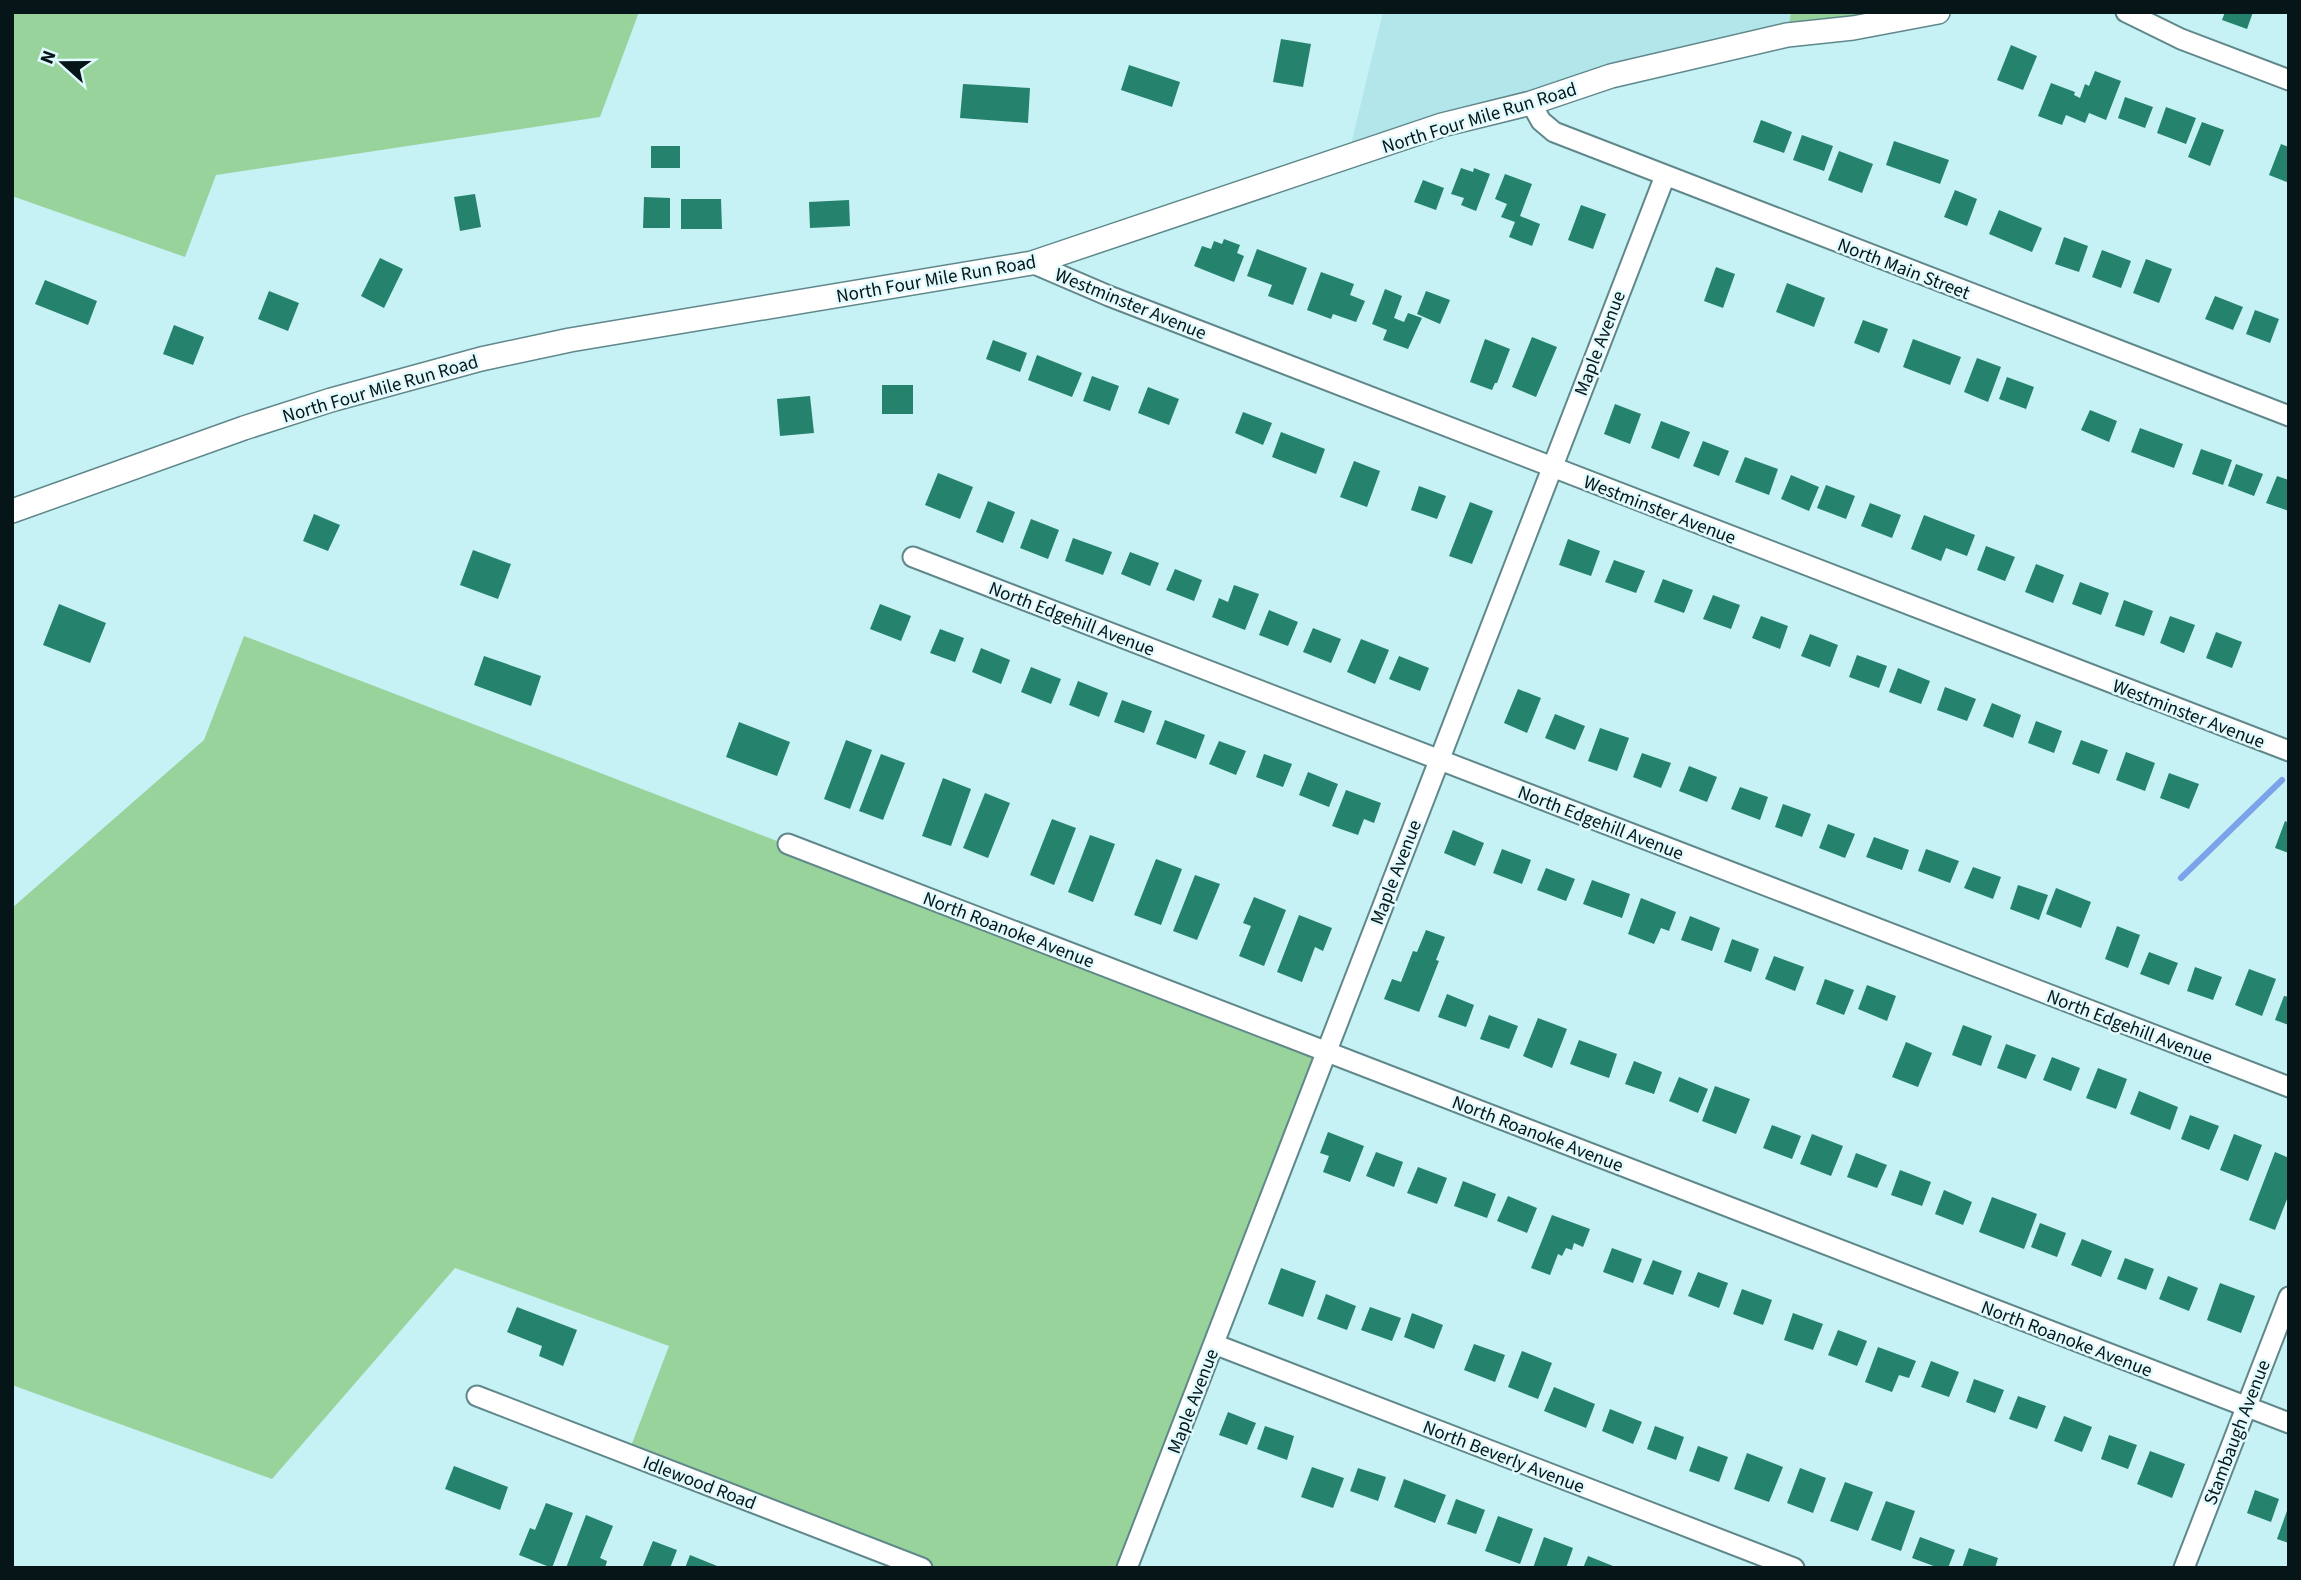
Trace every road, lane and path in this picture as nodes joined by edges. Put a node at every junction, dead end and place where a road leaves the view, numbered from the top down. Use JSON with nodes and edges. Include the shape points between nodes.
{"nodes":[{"id":1,"x":1938,"y":12,"type":"edge"},
{"id":2,"x":2126,"y":12,"type":"edge"},
{"id":3,"x":1789,"y":24,"type":"edge"},
{"id":4,"x":2289,"y":80,"type":"edge"},
{"id":5,"x":1531,"y":103,"type":"junction"},
{"id":6,"x":1665,"y":176,"type":"junction"},
{"id":7,"x":1032,"y":263,"type":"junction"},
{"id":8,"x":2289,"y":416,"type":"edge"},
{"id":9,"x":1551,"y":467,"type":"junction"},
{"id":10,"x":12,"y":511,"type":"edge"},
{"id":11,"x":913,"y":557,"type":"dead end"},
{"id":12,"x":2289,"y":751,"type":"edge"},
{"id":13,"x":1439,"y":759,"type":"junction"},
{"id":14,"x":788,"y":844,"type":"dead end"},
{"id":15,"x":1326,"y":1052,"type":"junction"},
{"id":16,"x":2289,"y":1087,"type":"edge"},
{"id":17,"x":2289,"y":1297,"type":"edge"},
{"id":18,"x":1214,"y":1344,"type":"junction"},
{"id":19,"x":477,"y":1396,"type":"dead end"},
{"id":20,"x":2246,"y":1407,"type":"junction"},
{"id":21,"x":2289,"y":1423,"type":"edge"},
{"id":22,"x":922,"y":1568,"type":"edge"},
{"id":23,"x":1127,"y":1568,"type":"edge"},
{"id":24,"x":1794,"y":1568,"type":"edge"},
{"id":25,"x":2184,"y":1568,"type":"edge"}],
"edges":[{"from":1,"to":3,"type":"street","name":"North Four Mile Run Road","via":[[1853,28]]},
{"from":2,"to":4,"type":"street","via":[[2181,39]]},
{"from":3,"to":5,"type":"street","name":"North Four Mile Run Road","via":[[1724,51],[1611,76]]},
{"from":5,"to":6,"type":"street","name":"North Main Street","via":[[1554,132]]},
{"from":5,"to":7,"type":"street","name":"North Four Mile Run Road","via":[[1442,125]]},
{"from":6,"to":8,"type":"street","name":"North Main Street"},
{"from":6,"to":9,"type":"street","name":"Maple Avenue"},
{"from":7,"to":9,"type":"street","name":"Westminster Avenue"},
{"from":7,"to":10,"type":"street","name":"North Four Mile Run Road","via":[[481,359],[269,420]]},
{"from":9,"to":12,"type":"street","name":"Westminster Avenue"},
{"from":9,"to":13,"type":"street","name":"Maple Avenue"},
{"from":11,"to":13,"type":"street","name":"North Edgehill Avenue"},
{"from":13,"to":15,"type":"street","name":"Maple Avenue"},
{"from":13,"to":16,"type":"street","name":"North Edgehill Avenue"},
{"from":14,"to":15,"type":"street","name":"North Roanoke Avenue"},
{"from":15,"to":18,"type":"street","name":"Maple Avenue"},
{"from":15,"to":20,"type":"street","name":"North Roanoke Avenue"},
{"from":17,"to":20,"type":"street","name":"Stambaugh Avenue"},
{"from":18,"to":23,"type":"street","name":"Maple Avenue"},
{"from":18,"to":24,"type":"street","name":"North Beverly Avenue"},
{"from":19,"to":22,"type":"street","name":"Idlewood Road"},
{"from":20,"to":21,"type":"street","name":"North Roanoke Avenue"},
{"from":20,"to":25,"type":"street","name":"Stambaugh Avenue"}]}
